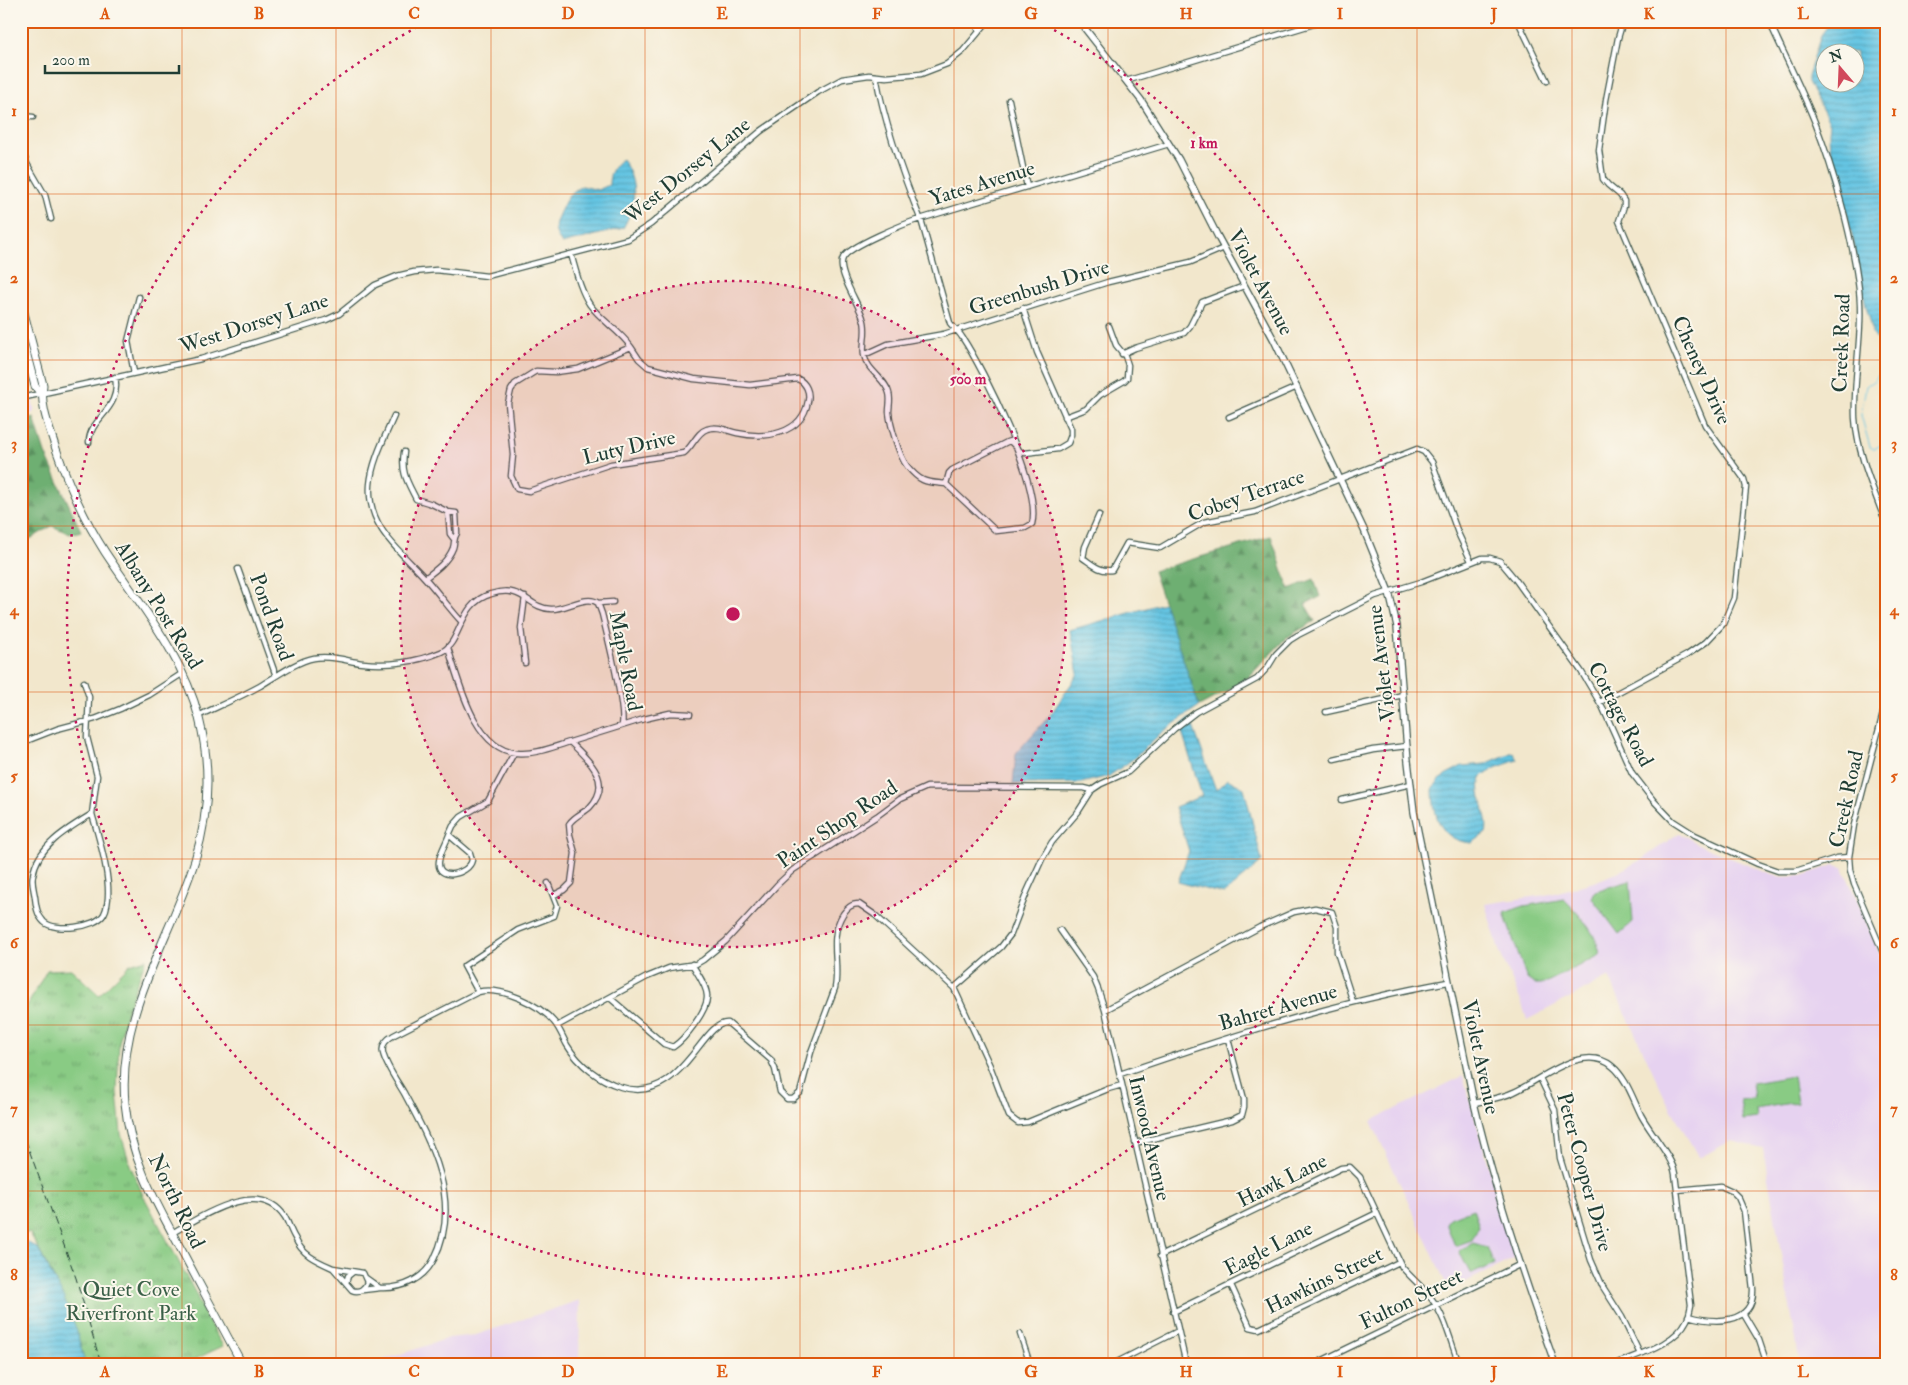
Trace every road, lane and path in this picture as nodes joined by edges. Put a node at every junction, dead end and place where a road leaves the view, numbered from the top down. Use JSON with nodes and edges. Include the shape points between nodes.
{"nodes":[{"id":1,"x":974,"y":21,"type":"edge"},
{"id":2,"x":988,"y":21,"type":"edge"},
{"id":3,"x":1079,"y":21,"type":"edge"},
{"id":4,"x":1324,"y":21,"type":"edge"},
{"id":5,"x":1518,"y":21,"type":"edge"},
{"id":6,"x":1624,"y":21,"type":"edge"},
{"id":7,"x":1769,"y":21,"type":"edge"},
{"id":8,"x":980,"y":32,"type":"junction"},
{"id":9,"x":876,"y":76,"type":"junction"},
{"id":10,"x":1126,"y":81,"type":"junction"},
{"id":11,"x":1547,"y":81,"type":"dead end"},
{"id":12,"x":1009,"y":100,"type":"dead end"},
{"id":13,"x":21,"y":116,"type":"edge"},
{"id":14,"x":33,"y":116,"type":"dead end"},
{"id":15,"x":1169,"y":144,"type":"junction"},
{"id":16,"x":21,"y":147,"type":"edge"},
{"id":17,"x":1027,"y":187,"type":"junction"},
{"id":18,"x":51,"y":219,"type":"dead end"},
{"id":19,"x":920,"y":219,"type":"junction"},
{"id":20,"x":1224,"y":248,"type":"junction"},
{"id":21,"x":571,"y":254,"type":"junction"},
{"id":22,"x":1244,"y":286,"type":"junction"},
{"id":23,"x":139,"y":297,"type":"dead end"},
{"id":24,"x":21,"y":302,"type":"edge"},
{"id":25,"x":1023,"y":308,"type":"junction"},
{"id":26,"x":1109,"y":326,"type":"dead end"},
{"id":27,"x":957,"y":330,"type":"junction"},
{"id":28,"x":21,"y":333,"type":"edge"},
{"id":29,"x":631,"y":348,"type":"junction"},
{"id":30,"x":1122,"y":354,"type":"junction"},
{"id":31,"x":864,"y":355,"type":"junction"},
{"id":32,"x":134,"y":374,"type":"junction"},
{"id":33,"x":115,"y":377,"type":"junction"},
{"id":34,"x":1297,"y":388,"type":"junction"},
{"id":35,"x":40,"y":393,"type":"junction"},
{"id":36,"x":21,"y":398,"type":"edge"},
{"id":37,"x":394,"y":416,"type":"dead end"},
{"id":38,"x":1065,"y":417,"type":"junction"},
{"id":39,"x":1229,"y":417,"type":"dead end"},
{"id":40,"x":89,"y":442,"type":"dead end"},
{"id":41,"x":1018,"y":449,"type":"junction"},
{"id":42,"x":404,"y":452,"type":"dead end"},
{"id":43,"x":1339,"y":479,"type":"junction"},
{"id":44,"x":946,"y":484,"type":"junction"},
{"id":45,"x":448,"y":512,"type":"junction"},
{"id":46,"x":1099,"y":515,"type":"dead end"},
{"id":47,"x":1887,"y":526,"type":"edge"},
{"id":48,"x":453,"y":538,"type":"junction"},
{"id":49,"x":1471,"y":562,"type":"junction"},
{"id":50,"x":238,"y":569,"type":"dead end"},
{"id":51,"x":425,"y":578,"type":"junction"},
{"id":52,"x":1389,"y":592,"type":"junction"},
{"id":53,"x":525,"y":597,"type":"junction"},
{"id":54,"x":613,"y":602,"type":"dead end"},
{"id":55,"x":598,"y":603,"type":"junction"},
{"id":56,"x":461,"y":622,"type":"junction"},
{"id":57,"x":448,"y":648,"type":"junction"},
{"id":58,"x":525,"y":663,"type":"dead end"},
{"id":59,"x":183,"y":674,"type":"junction"},
{"id":60,"x":276,"y":676,"type":"junction"},
{"id":61,"x":84,"y":682,"type":"dead end"},
{"id":62,"x":1403,"y":695,"type":"junction"},
{"id":63,"x":1887,"y":698,"type":"edge"},
{"id":64,"x":1600,"y":702,"type":"junction"},
{"id":65,"x":1326,"y":712,"type":"dead end"},
{"id":66,"x":690,"y":714,"type":"dead end"},
{"id":67,"x":198,"y":716,"type":"junction"},
{"id":68,"x":89,"y":720,"type":"junction"},
{"id":69,"x":622,"y":725,"type":"junction"},
{"id":70,"x":570,"y":742,"type":"junction"},
{"id":71,"x":21,"y":743,"type":"edge"},
{"id":72,"x":1407,"y":746,"type":"junction"},
{"id":73,"x":514,"y":753,"type":"junction"},
{"id":74,"x":1334,"y":759,"type":"dead end"},
{"id":75,"x":1411,"y":784,"type":"junction"},
{"id":76,"x":1092,"y":790,"type":"junction"},
{"id":77,"x":1342,"y":800,"type":"dead end"},
{"id":78,"x":92,"y":814,"type":"junction"},
{"id":79,"x":449,"y":835,"type":"junction"},
{"id":80,"x":1849,"y":857,"type":"junction"},
{"id":81,"x":548,"y":883,"type":"dead end"},
{"id":82,"x":554,"y":895,"type":"junction"},
{"id":83,"x":168,"y":929,"type":"joint"},
{"id":84,"x":1060,"y":930,"type":"dead end"},
{"id":85,"x":1887,"y":962,"type":"edge"},
{"id":86,"x":692,"y":964,"type":"junction"},
{"id":87,"x":1448,"y":982,"type":"junction"},
{"id":88,"x":954,"y":988,"type":"junction"},
{"id":89,"x":478,"y":992,"type":"junction"},
{"id":90,"x":610,"y":998,"type":"junction"},
{"id":91,"x":1353,"y":1002,"type":"junction"},
{"id":92,"x":1105,"y":1010,"type":"junction"},
{"id":93,"x":557,"y":1026,"type":"junction"},
{"id":94,"x":1228,"y":1039,"type":"junction"},
{"id":95,"x":1120,"y":1074,"type":"junction"},
{"id":96,"x":1540,"y":1078,"type":"junction"},
{"id":97,"x":1122,"y":1085,"type":"junction"},
{"id":98,"x":1474,"y":1103,"type":"junction"},
{"id":99,"x":1135,"y":1143,"type":"junction"},
{"id":100,"x":1677,"y":1190,"type":"junction"},
{"id":101,"x":1377,"y":1213,"type":"junction"},
{"id":102,"x":172,"y":1233,"type":"junction"},
{"id":103,"x":1160,"y":1256,"type":"junction"},
{"id":104,"x":1400,"y":1262,"type":"junction"},
{"id":105,"x":1521,"y":1264,"type":"junction"},
{"id":106,"x":333,"y":1268,"type":"junction"},
{"id":107,"x":353,"y":1272,"type":"junction"},
{"id":108,"x":366,"y":1278,"type":"junction"},
{"id":109,"x":346,"y":1283,"type":"junction"},
{"id":110,"x":1231,"y":1285,"type":"junction"},
{"id":111,"x":380,"y":1288,"type":"junction"},
{"id":112,"x":362,"y":1290,"type":"junction"},
{"id":113,"x":1436,"y":1305,"type":"junction"},
{"id":114,"x":1173,"y":1312,"type":"junction"},
{"id":115,"x":1743,"y":1313,"type":"junction"},
{"id":116,"x":1688,"y":1316,"type":"junction"},
{"id":117,"x":1178,"y":1331,"type":"junction"},
{"id":118,"x":1020,"y":1334,"type":"dead end"},
{"id":119,"x":1640,"y":1354,"type":"junction"},
{"id":120,"x":242,"y":1364,"type":"edge"},
{"id":121,"x":1030,"y":1364,"type":"edge"},
{"id":122,"x":1113,"y":1364,"type":"edge"},
{"id":123,"x":1186,"y":1364,"type":"edge"},
{"id":124,"x":1315,"y":1364,"type":"edge"},
{"id":125,"x":1459,"y":1364,"type":"edge"},
{"id":126,"x":1555,"y":1364,"type":"edge"},
{"id":127,"x":1615,"y":1364,"type":"edge"},
{"id":128,"x":1767,"y":1364,"type":"edge"}],
"edges":[{"from":1,"to":8,"type":"street"},
{"from":2,"to":8,"type":"street","name":"West Dorsey Lane"},
{"from":3,"to":10,"type":"main road","name":"Violet Avenue"},
{"from":4,"to":10,"type":"street"},
{"from":5,"to":11,"type":"street"},
{"from":6,"to":64,"type":"street","name":"Cheney Drive","via":[[1603,114],[1599,159],[1604,179],[1622,198],[1624,206],[1619,220],[1705,425],[1744,479],[1746,487],[1734,598],[1724,624],[1687,655]]},
{"from":7,"to":47,"type":"street","name":"Creek Road","via":[[1827,154],[1855,260],[1861,319],[1855,419],[1868,473]]},
{"from":8,"to":9,"type":"street","name":"West Dorsey Lane","via":[[963,52],[947,64],[921,74]]},
{"from":9,"to":19,"type":"street","name":"Yates Avenue","via":[[894,145]]},
{"from":9,"to":21,"type":"street","name":"West Dorsey Lane","via":[[842,79],[798,105],[761,131],[636,235]]},
{"from":10,"to":15,"type":"main road","name":"Violet Avenue"},
{"from":12,"to":17,"type":"street"},
{"from":13,"to":14,"type":"street"},
{"from":15,"to":17,"type":"street","name":"Yates Avenue"},
{"from":15,"to":20,"type":"main road","name":"Violet Avenue"},
{"from":16,"to":18,"type":"street","via":[[45,195]]},
{"from":17,"to":19,"type":"street","name":"Yates Avenue"},
{"from":19,"to":27,"type":"street","via":[[950,323]]},
{"from":19,"to":31,"type":"street","via":[[872,239],[844,256],[842,268],[864,321]]},
{"from":20,"to":22,"type":"main road","name":"Violet Avenue"},
{"from":20,"to":25,"type":"street","name":"Greenbush Drive","via":[[1191,262],[1108,282]]},
{"from":21,"to":29,"type":"street","name":"Luty Drive","via":[[590,304]]},
{"from":21,"to":32,"type":"street","name":"West Dorsey Lane","via":[[487,276],[436,270],[397,276],[376,285],[339,314],[326,320],[202,359]]},
{"from":22,"to":30,"type":"street","via":[[1202,302],[1184,333]]},
{"from":22,"to":34,"type":"main road","name":"Violet Avenue"},
{"from":23,"to":32,"type":"street","via":[[128,341]]},
{"from":24,"to":35,"type":"highway","name":"Albany Post Road","via":[[42,385]]},
{"from":25,"to":27,"type":"street","name":"Greenbush Drive"},
{"from":25,"to":38,"type":"street","via":[[1037,352]]},
{"from":26,"to":30,"type":"street"},
{"from":27,"to":31,"type":"street","name":"Greenbush Drive","via":[[888,344]]},
{"from":27,"to":41,"type":"street","via":[[977,362]]},
{"from":28,"to":35,"type":"highway","name":"Albany Post Road","via":[[35,386]]},
{"from":29,"to":29,"type":"street","name":"Luty Drive","via":[[578,369],[536,371],[516,384],[508,403],[513,455],[511,476],[517,489],[529,491],[611,464],[684,453],[707,429],[724,428],[761,436],[779,433],[794,427],[808,405],[807,388],[798,379],[750,385],[694,379],[648,368]]},
{"from":30,"to":38,"type":"street","via":[[1129,370],[1127,378],[1100,395],[1086,409]]},
{"from":31,"to":44,"type":"street","via":[[889,392],[889,413],[904,461],[920,479]]},
{"from":32,"to":33,"type":"street","name":"West Dorsey Lane"},
{"from":33,"to":35,"type":"street","name":"West Dorsey Lane"},
{"from":33,"to":40,"type":"street","via":[[116,394]]},
{"from":34,"to":39,"type":"street"},
{"from":34,"to":43,"type":"main road","name":"Violet Avenue"},
{"from":35,"to":36,"type":"street","name":"West Dorsey Lane"},
{"from":35,"to":59,"type":"highway","name":"Albany Post Road","via":[[56,450],[82,510],[101,546]]},
{"from":37,"to":51,"type":"street","via":[[371,478],[372,510],[385,536]]},
{"from":38,"to":41,"type":"street","via":[[1071,435],[1064,447],[1025,453]]},
{"from":41,"to":44,"type":"street","via":[[1007,442],[952,470]]},
{"from":41,"to":44,"type":"street","via":[[1030,492],[1033,516],[1029,526],[1001,532],[992,529]]},
{"from":42,"to":45,"type":"street","via":[[405,478],[416,499]]},
{"from":43,"to":46,"type":"street","name":"Cobey Terrace","via":[[1255,512],[1204,522],[1160,548],[1127,543],[1114,569],[1108,571],[1083,558]]},
{"from":43,"to":49,"type":"street","via":[[1411,450],[1424,452],[1432,462]]},
{"from":43,"to":52,"type":"main road","name":"Violet Avenue"},
{"from":45,"to":48,"type":"street"},
{"from":45,"to":48,"type":"street","via":[[456,513],[457,533]]},
{"from":48,"to":51,"type":"street","via":[[453,548],[445,562]]},
{"from":49,"to":52,"type":"street","name":"Cottage Road"},
{"from":49,"to":64,"type":"street","name":"Cottage Road","via":[[1490,558],[1505,566]]},
{"from":50,"to":60,"type":"street","name":"Pond Road"},
{"from":51,"to":56,"type":"street"},
{"from":52,"to":62,"type":"main road","name":"Violet Avenue","via":[[1397,626]]},
{"from":52,"to":76,"type":"street","name":"Cottage Road","via":[[1375,596],[1290,640],[1257,679],[1196,712],[1128,772]]},
{"from":53,"to":55,"type":"street","via":[[548,609],[587,600]]},
{"from":53,"to":56,"type":"street","via":[[508,591],[490,594],[476,601]]},
{"from":53,"to":58,"type":"street","via":[[521,628]]},
{"from":54,"to":55,"type":"street"},
{"from":55,"to":69,"type":"street","name":"Maple Road","via":[[620,697]]},
{"from":56,"to":57,"type":"street"},
{"from":57,"to":60,"type":"street","via":[[416,659],[387,664],[315,657]]},
{"from":57,"to":73,"type":"street","via":[[477,726],[493,742]]},
{"from":59,"to":67,"type":"highway","name":"Albany Post Road"},
{"from":59,"to":68,"type":"street","via":[[138,701]]},
{"from":60,"to":67,"type":"street"},
{"from":61,"to":68,"type":"street","via":[[89,693]]},
{"from":62,"to":65,"type":"street"},
{"from":62,"to":72,"type":"main road","name":"Violet Avenue"},
{"from":63,"to":80,"type":"street","name":"Creek Road","via":[[1854,825]]},
{"from":64,"to":80,"type":"street","name":"Cottage Road","via":[[1636,779],[1660,809],[1682,828],[1778,871],[1800,870]]},
{"from":66,"to":69,"type":"street","via":[[670,713]]},
{"from":67,"to":83,"type":"highway","name":"Albany Post Road","via":[[206,765],[204,822],[192,869]]},
{"from":68,"to":71,"type":"street"},
{"from":68,"to":78,"type":"street","via":[[88,737],[97,776]]},
{"from":69,"to":70,"type":"street","via":[[606,733]]},
{"from":70,"to":73,"type":"street","via":[[522,754]]},
{"from":70,"to":82,"type":"street","via":[[594,768],[599,782],[598,793],[590,807],[569,824],[575,853],[571,883]]},
{"from":72,"to":74,"type":"street"},
{"from":72,"to":75,"type":"main road","name":"Violet Avenue"},
{"from":73,"to":79,"type":"street","via":[[488,801],[461,817]]},
{"from":75,"to":77,"type":"street"},
{"from":75,"to":87,"type":"main road","name":"Violet Avenue","via":[[1420,847]]},
{"from":76,"to":86,"type":"street","name":"Paint Shop Road","via":[[927,787],[908,794],[793,870],[722,946]]},
{"from":76,"to":88,"type":"street","via":[[1042,859],[1011,934],[1001,947]]},
{"from":78,"to":78,"type":"street","via":[[59,835],[35,866],[32,881],[36,906],[42,920],[52,926],[88,924],[104,914],[106,874]]},
{"from":79,"to":79,"type":"street","via":[[438,863],[441,870],[452,875],[468,868],[472,860],[470,853]]},
{"from":80,"to":85,"type":"street","name":"Creek Road","via":[[1857,892]]},
{"from":81,"to":82,"type":"street"},
{"from":82,"to":89,"type":"street","via":[[557,908],[554,916],[518,930],[464,966]]},
{"from":83,"to":102,"type":"highway","name":"North Road","via":[[132,1020],[124,1084],[135,1155]]},
{"from":84,"to":92,"type":"street","name":"Inwood Avenue","via":[[1093,977]]},
{"from":86,"to":90,"type":"street","name":"Paint Shop Road","via":[[664,970]]},
{"from":86,"to":90,"type":"street","via":[[706,991],[707,1001],[687,1035],[673,1047],[664,1044]]},
{"from":87,"to":91,"type":"street","name":"Bahret Avenue"},
{"from":87,"to":98,"type":"main road","name":"Violet Avenue"},
{"from":88,"to":93,"type":"street","via":[[868,909],[859,904],[850,906],[835,935],[835,988],[811,1052],[802,1089],[790,1100],[780,1092],[771,1060],[728,1024],[714,1028],[689,1060],[667,1079],[638,1090],[614,1084],[588,1068],[572,1052]]},
{"from":88,"to":97,"type":"street","via":[[990,1066],[1006,1111],[1016,1122],[1028,1122]]},
{"from":89,"to":93,"type":"street","via":[[496,990],[510,994],[539,1010]]},
{"from":89,"to":111,"type":"street","via":[[394,1035],[383,1045],[384,1055],[435,1158],[443,1184],[446,1212],[438,1250],[423,1274],[405,1284]]},
{"from":90,"to":93,"type":"street","name":"Paint Shop Road"},
{"from":91,"to":92,"type":"street","via":[[1337,952],[1334,913],[1315,908],[1294,912],[1260,927]]},
{"from":91,"to":94,"type":"street","name":"Bahret Avenue"},
{"from":92,"to":95,"type":"street","name":"Inwood Avenue"},
{"from":94,"to":95,"type":"street","name":"Bahret Avenue"},
{"from":94,"to":99,"type":"street","via":[[1244,1099],[1242,1115]]},
{"from":95,"to":97,"type":"street","name":"Inwood Avenue"},
{"from":96,"to":98,"type":"street","via":[[1505,1096]]},
{"from":96,"to":100,"type":"street","via":[[1580,1058],[1600,1058],[1614,1067],[1646,1125],[1672,1163]]},
{"from":96,"to":119,"type":"street","name":"Peter Cooper Drive","via":[[1555,1110],[1560,1158],[1592,1260]]},
{"from":97,"to":99,"type":"street","name":"Inwood Avenue"},
{"from":98,"to":105,"type":"main road","name":"Violet Avenue"},
{"from":99,"to":103,"type":"street","name":"Inwood Avenue"},
{"from":100,"to":115,"type":"street","via":[[1721,1186],[1735,1193],[1742,1203],[1753,1294]]},
{"from":100,"to":116,"type":"street","via":[[1691,1305]]},
{"from":101,"to":103,"type":"street","name":"Hawk Lane","via":[[1357,1172],[1346,1167]]},
{"from":101,"to":104,"type":"street","name":"Hawk Lane"},
{"from":101,"to":110,"type":"street","name":"Eagle Lane"},
{"from":102,"to":106,"type":"street","via":[[228,1205],[259,1200],[278,1209],[301,1249]]},
{"from":102,"to":120,"type":"highway","name":"North Road"},
{"from":103,"to":114,"type":"street","name":"Inwood Avenue"},
{"from":104,"to":110,"type":"street","name":"Hawkins Street","via":[[1259,1329],[1250,1327]]},
{"from":104,"to":113,"type":"street","name":"Hawk Lane"},
{"from":105,"to":113,"type":"street","name":"Fulton Street"},
{"from":105,"to":126,"type":"main road","name":"Violet Avenue"},
{"from":106,"to":107,"type":"street"},
{"from":106,"to":109,"type":"street"},
{"from":107,"to":108,"type":"street","via":[[363,1273]]},
{"from":107,"to":109,"type":"street"},
{"from":108,"to":111,"type":"street"},
{"from":108,"to":112,"type":"street"},
{"from":109,"to":112,"type":"street","via":[[352,1290]]},
{"from":110,"to":114,"type":"street","name":"Eagle Lane"},
{"from":111,"to":112,"type":"street"},
{"from":113,"to":124,"type":"street","name":"Fulton Street"},
{"from":113,"to":125,"type":"street","name":"Hawk Lane"},
{"from":114,"to":117,"type":"street","name":"Inwood Avenue"},
{"from":115,"to":116,"type":"street","via":[[1736,1318],[1720,1320]]},
{"from":115,"to":128,"type":"street","via":[[1759,1340]]},
{"from":116,"to":119,"type":"street","via":[[1672,1338]]},
{"from":117,"to":122,"type":"street"},
{"from":117,"to":123,"type":"street","name":"Inwood Avenue"},
{"from":118,"to":121,"type":"street"},
{"from":119,"to":127,"type":"street"}]}
